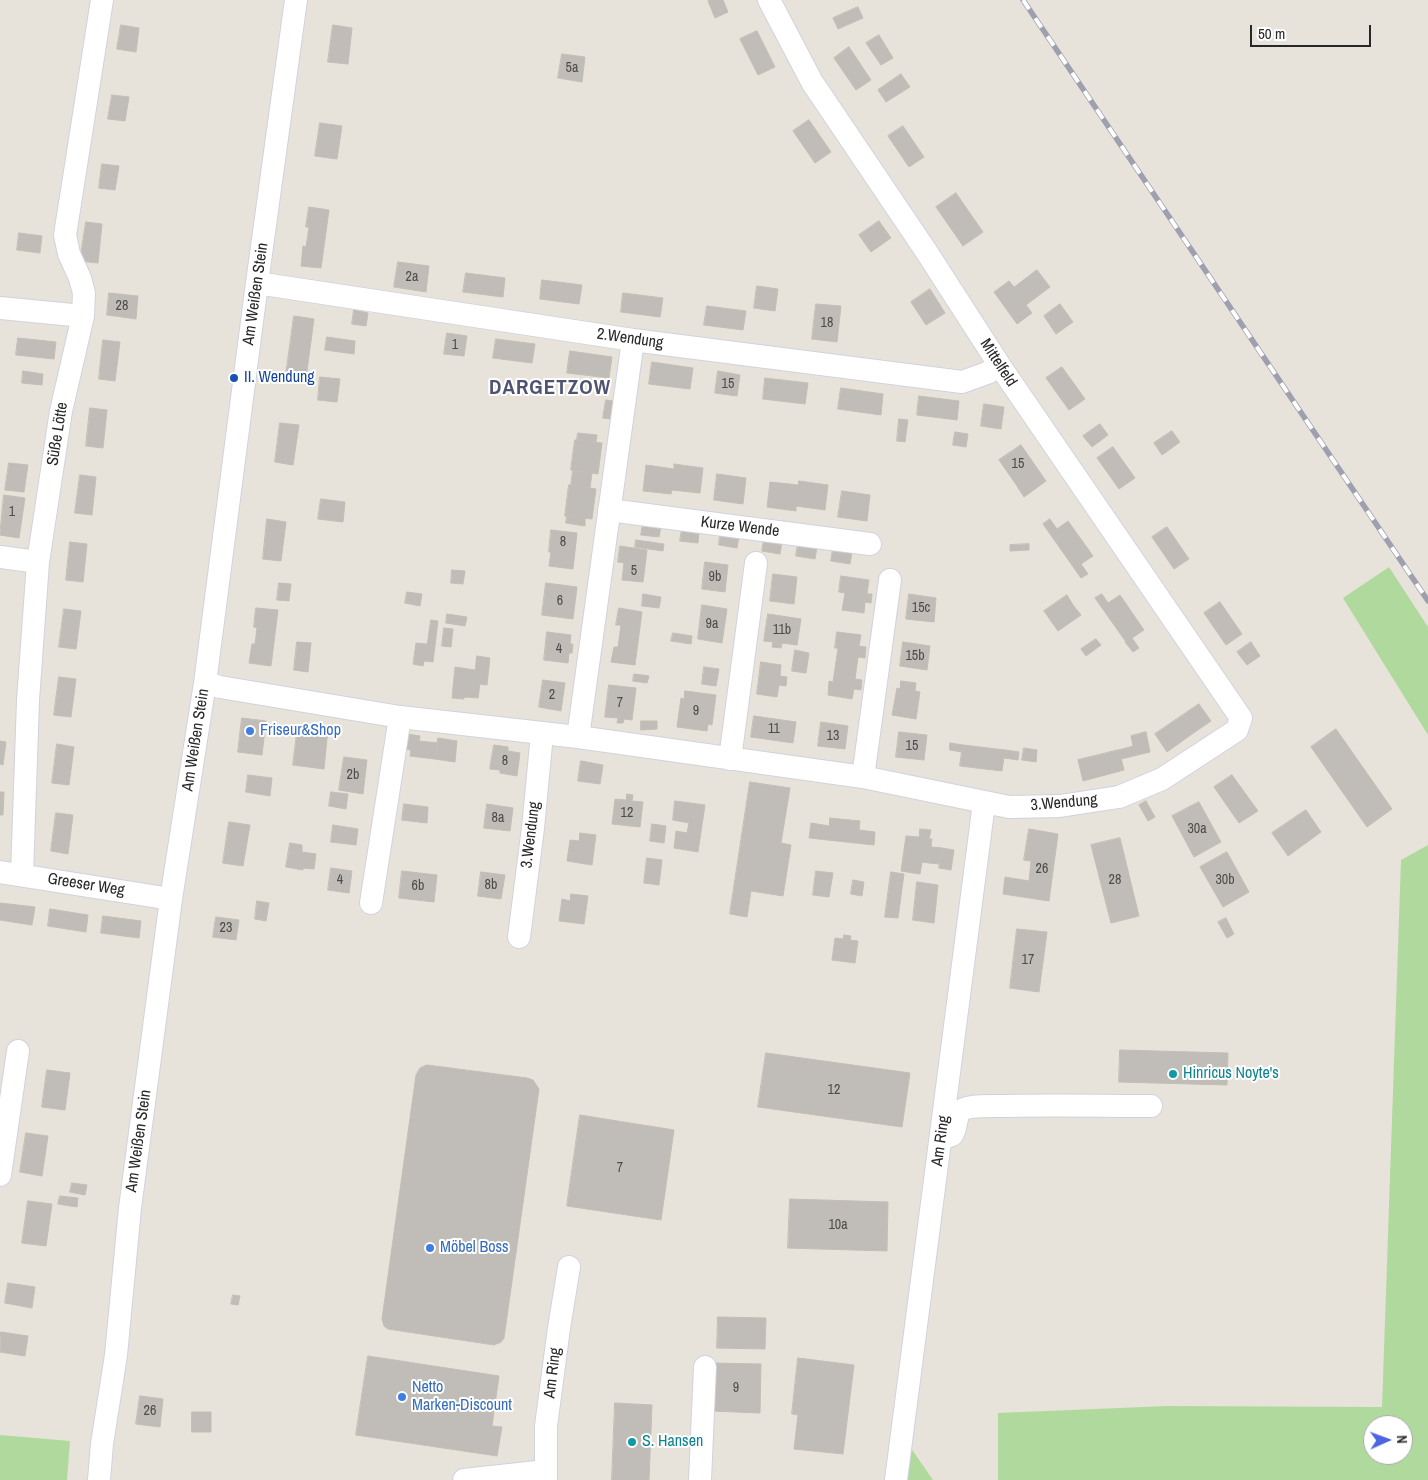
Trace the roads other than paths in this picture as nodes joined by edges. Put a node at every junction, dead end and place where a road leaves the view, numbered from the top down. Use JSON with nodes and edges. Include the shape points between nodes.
{"nodes":[{"id":1,"x":102,"y":0,"type":"edge"},
{"id":2,"x":296,"y":0,"type":"edge"},
{"id":3,"x":769,"y":0,"type":"edge"},
{"id":4,"x":257,"y":283,"type":"junction"},
{"id":5,"x":0,"y":308,"type":"edge"},
{"id":6,"x":83,"y":316,"type":"junction"},
{"id":7,"x":633,"y":340,"type":"junction"},
{"id":8,"x":1000,"y":366,"type":"junction"},
{"id":9,"x":609,"y":510,"type":"junction"},
{"id":10,"x":870,"y":544,"type":"dead end"},
{"id":11,"x":0,"y":557,"type":"edge"},
{"id":12,"x":38,"y":562,"type":"junction"},
{"id":13,"x":756,"y":563,"type":"dead end"},
{"id":14,"x":890,"y":580,"type":"dead end"},
{"id":15,"x":205,"y":683,"type":"junction"},
{"id":16,"x":400,"y":717,"type":"junction"},
{"id":17,"x":1240,"y":718,"type":"joint"},
{"id":18,"x":542,"y":734,"type":"junction"},
{"id":19,"x":578,"y":737,"type":"junction"},
{"id":20,"x":730,"y":759,"type":"junction"},
{"id":21,"x":863,"y":777,"type":"junction"},
{"id":22,"x":984,"y":803,"type":"junction"},
{"id":23,"x":0,"y":872,"type":"edge"},
{"id":24,"x":22,"y":876,"type":"junction"},
{"id":25,"x":171,"y":899,"type":"junction"},
{"id":26,"x":371,"y":903,"type":"dead end"},
{"id":27,"x":519,"y":937,"type":"dead end"},
{"id":28,"x":18,"y":1051,"type":"dead end"},
{"id":29,"x":1151,"y":1106,"type":"dead end"},
{"id":30,"x":942,"y":1135,"type":"junction"},
{"id":31,"x":0,"y":1175,"type":"edge"},
{"id":32,"x":569,"y":1267,"type":"dead end"},
{"id":33,"x":706,"y":1367,"type":"dead end"},
{"id":34,"x":546,"y":1476,"type":"edge"},
{"id":35,"x":100,"y":1480,"type":"edge"},
{"id":36,"x":471,"y":1480,"type":"edge"},
{"id":37,"x":700,"y":1480,"type":"edge"},
{"id":38,"x":896,"y":1480,"type":"edge"}],
"edges":[{"from":1,"to":6,"type":"street","name":"Süße Lötte","via":[[65,236],[84,293]]},
{"from":2,"to":4,"type":"street","name":"Am Weißen Stein"},
{"from":3,"to":8,"type":"street","name":"Mittelfeld","via":[[812,82]]},
{"from":4,"to":7,"type":"street","name":"2.Wendung"},
{"from":4,"to":15,"type":"street","name":"Am Weißen Stein"},
{"from":5,"to":6,"type":"street"},
{"from":6,"to":12,"type":"street","name":"Süße Lötte","via":[[61,411]]},
{"from":7,"to":8,"type":"street","name":"2.Wendung","via":[[962,382]]},
{"from":7,"to":9,"type":"street"},
{"from":8,"to":17,"type":"street","name":"Mittelfeld"},
{"from":9,"to":10,"type":"street","name":"Kurze Wende"},
{"from":9,"to":19,"type":"street"},
{"from":11,"to":12,"type":"street"},
{"from":12,"to":24,"type":"street","name":"Süße Lötte","via":[[28,700]]},
{"from":13,"to":20,"type":"street"},
{"from":14,"to":21,"type":"street"},
{"from":15,"to":16,"type":"street","name":"3.Wendung"},
{"from":15,"to":25,"type":"street","name":"Am Weißen Stein"},
{"from":16,"to":18,"type":"street","name":"3.Wendung"},
{"from":16,"to":26,"type":"street"},
{"from":17,"to":22,"type":"street","name":"3.Wendung","via":[[1237,730],[1195,758],[1162,779],[1119,797],[1060,806],[1009,807]]},
{"from":18,"to":19,"type":"street","name":"3.Wendung"},
{"from":18,"to":27,"type":"street","name":"3.Wendung"},
{"from":19,"to":20,"type":"street","name":"3.Wendung"},
{"from":20,"to":21,"type":"street","name":"3.Wendung"},
{"from":21,"to":22,"type":"street","name":"3.Wendung"},
{"from":22,"to":30,"type":"street","name":"Am Ring"},
{"from":23,"to":24,"type":"street","name":"Greeser Weg"},
{"from":24,"to":25,"type":"street","name":"Greeser Weg"},
{"from":25,"to":35,"type":"street","name":"Am Weißen Stein","via":[[130,1208]]},
{"from":28,"to":31,"type":"street"},
{"from":29,"to":30,"type":"street","via":[[964,1108],[958,1114],[955,1132]]},
{"from":30,"to":38,"type":"street","name":"Am Ring"},
{"from":32,"to":34,"type":"street","name":"Am Ring","via":[[546,1426]]},
{"from":33,"to":37,"type":"street"},
{"from":34,"to":36,"type":"street"}]}
